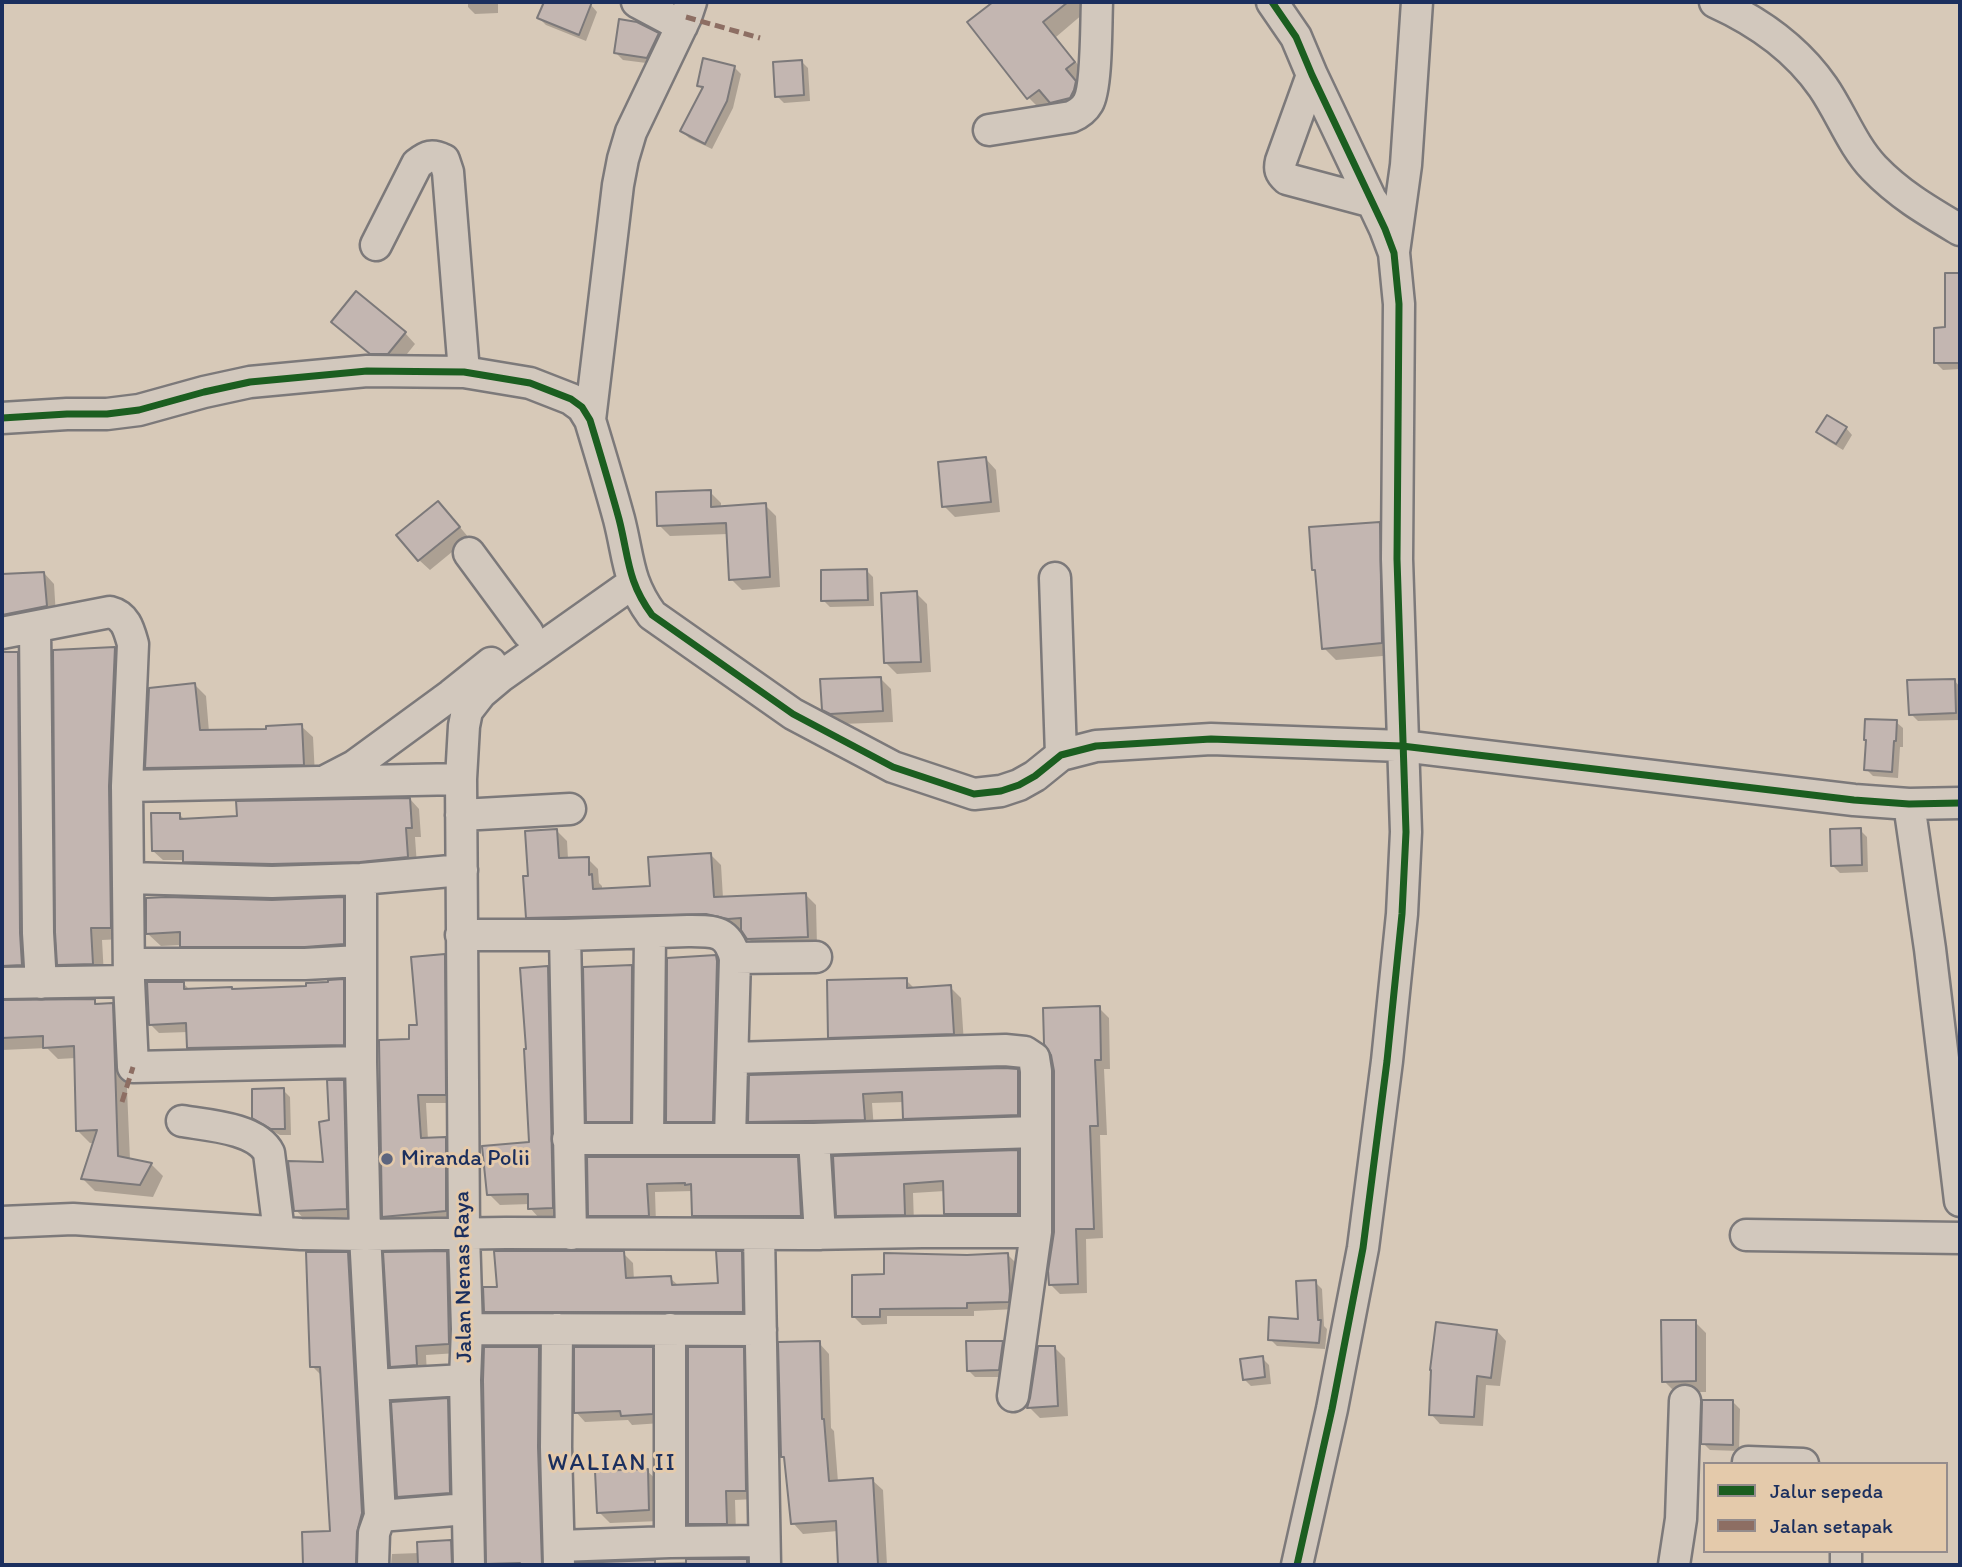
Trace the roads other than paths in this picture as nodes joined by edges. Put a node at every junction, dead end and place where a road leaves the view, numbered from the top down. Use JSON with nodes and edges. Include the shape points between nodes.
{"nodes":[{"id":1,"x":637,"y":2,"type":"edge"},
{"id":2,"x":1097,"y":2,"type":"edge"},
{"id":3,"x":1272,"y":2,"type":"edge"},
{"id":4,"x":1417,"y":2,"type":"edge"},
{"id":5,"x":1715,"y":2,"type":"edge"},
{"id":6,"x":686,"y":14,"type":"edge"},
{"id":7,"x":1312,"y":75,"type":"junction"},
{"id":8,"x":989,"y":130,"type":"dead end"},
{"id":9,"x":1373,"y":202,"type":"junction"},
{"id":10,"x":1960,"y":230,"type":"edge"},
{"id":11,"x":376,"y":245,"type":"dead end"},
{"id":12,"x":1394,"y":253,"type":"junction"},
{"id":13,"x":464,"y":372,"type":"junction"},
{"id":14,"x":2,"y":418,"type":"edge"},
{"id":15,"x":590,"y":420,"type":"junction"},
{"id":16,"x":469,"y":554,"type":"dead end"},
{"id":17,"x":630,"y":574,"type":"junction"},
{"id":18,"x":1055,"y":578,"type":"dead end"},
{"id":19,"x":35,"y":626,"type":"junction"},
{"id":20,"x":2,"y":632,"type":"edge"},
{"id":21,"x":528,"y":633,"type":"junction"},
{"id":22,"x":459,"y":703,"type":"junction"},
{"id":23,"x":1402,"y":746,"type":"junction"},
{"id":24,"x":1061,"y":755,"type":"junction"},
{"id":25,"x":461,"y":779,"type":"junction"},
{"id":26,"x":327,"y":780,"type":"junction"},
{"id":27,"x":127,"y":786,"type":"junction"},
{"id":28,"x":1960,"y":803,"type":"edge"},
{"id":29,"x":1909,"y":804,"type":"junction"},
{"id":30,"x":570,"y":809,"type":"dead end"},
{"id":31,"x":461,"y":815,"type":"junction"},
{"id":32,"x":462,"y":870,"type":"junction"},
{"id":33,"x":129,"y":878,"type":"junction"},
{"id":34,"x":361,"y":879,"type":"junction"},
{"id":35,"x":650,"y":933,"type":"junction"},
{"id":36,"x":461,"y":935,"type":"junction"},
{"id":37,"x":565,"y":935,"type":"junction"},
{"id":38,"x":816,"y":957,"type":"dead end"},
{"id":39,"x":735,"y":958,"type":"junction"},
{"id":40,"x":360,"y":961,"type":"junction"},
{"id":41,"x":129,"y":972,"type":"junction"},
{"id":42,"x":2,"y":983,"type":"edge"},
{"id":43,"x":41,"y":983,"type":"junction"},
{"id":44,"x":733,"y":1058,"type":"junction"},
{"id":45,"x":361,"y":1062,"type":"junction"},
{"id":46,"x":182,"y":1121,"type":"dead end"},
{"id":47,"x":1036,"y":1132,"type":"junction"},
{"id":48,"x":730,"y":1138,"type":"junction"},
{"id":49,"x":568,"y":1139,"type":"junction"},
{"id":50,"x":648,"y":1139,"type":"junction"},
{"id":51,"x":814,"y":1139,"type":"junction"},
{"id":52,"x":1960,"y":1201,"type":"edge"},
{"id":53,"x":2,"y":1222,"type":"edge"},
{"id":54,"x":279,"y":1232,"type":"junction"},
{"id":55,"x":1036,"y":1232,"type":"junction"},
{"id":56,"x":464,"y":1234,"type":"junction"},
{"id":57,"x":571,"y":1234,"type":"junction"},
{"id":58,"x":759,"y":1234,"type":"junction"},
{"id":59,"x":820,"y":1234,"type":"junction"},
{"id":60,"x":365,"y":1235,"type":"junction"},
{"id":61,"x":1746,"y":1236,"type":"dead end"},
{"id":62,"x":1960,"y":1238,"type":"edge"},
{"id":63,"x":467,"y":1329,"type":"junction"},
{"id":64,"x":557,"y":1329,"type":"junction"},
{"id":65,"x":670,"y":1329,"type":"junction"},
{"id":66,"x":761,"y":1330,"type":"junction"},
{"id":67,"x":466,"y":1380,"type":"junction"},
{"id":68,"x":373,"y":1385,"type":"junction"},
{"id":69,"x":1013,"y":1396,"type":"dead end"},
{"id":70,"x":1685,"y":1401,"type":"dead end"},
{"id":71,"x":467,"y":1509,"type":"junction"},
{"id":72,"x":380,"y":1516,"type":"junction"},
{"id":73,"x":670,"y":1542,"type":"junction"},
{"id":74,"x":764,"y":1553,"type":"edge"},
{"id":75,"x":559,"y":1555,"type":"edge"},
{"id":76,"x":373,"y":1565,"type":"edge"},
{"id":77,"x":469,"y":1565,"type":"edge"},
{"id":78,"x":1297,"y":1565,"type":"edge"},
{"id":79,"x":1674,"y":1565,"type":"edge"}],
"edges":[{"from":1,"to":6,"type":"street"},
{"from":2,"to":8,"type":"street","via":[[1089,102],[1071,117]]},
{"from":3,"to":7,"type":"street","via":[[1296,37]]},
{"from":4,"to":12,"type":"street","via":[[1406,165]]},
{"from":5,"to":10,"type":"street","via":[[1736,11],[1795,53],[1822,86],[1873,167],[1906,198]]},
{"from":6,"to":15,"type":"street","via":[[623,159]]},
{"from":7,"to":9,"type":"street"},
{"from":7,"to":9,"type":"street","via":[[1279,169],[1287,179]]},
{"from":9,"to":12,"type":"street"},
{"from":11,"to":13,"type":"street","via":[[416,164],[427,156],[444,160]]},
{"from":12,"to":23,"type":"street","via":[[1399,304],[1397,559]]},
{"from":13,"to":14,"type":"street","via":[[367,371],[250,382],[139,410]]},
{"from":13,"to":15,"type":"street","via":[[530,383],[571,399]]},
{"from":15,"to":17,"type":"street"},
{"from":16,"to":21,"type":"street"},
{"from":17,"to":21,"type":"street"},
{"from":17,"to":22,"type":"street","via":[[481,693]]},
{"from":17,"to":24,"type":"street","via":[[641,600],[662,623],[793,714],[893,767],[974,794],[1019,785]]},
{"from":18,"to":24,"type":"street"},
{"from":19,"to":20,"type":"street"},
{"from":19,"to":27,"type":"street","via":[[110,612],[128,626],[133,654]]},
{"from":19,"to":43,"type":"street"},
{"from":21,"to":22,"type":"street"},
{"from":22,"to":25,"type":"street","name":"Jalan Nenas Raya","via":[[464,726]]},
{"from":22,"to":26,"type":"street"},
{"from":23,"to":24,"type":"street","via":[[1210,739],[1096,746]]},
{"from":23,"to":29,"type":"street"},
{"from":23,"to":78,"type":"street","via":[[1406,832],[1387,1061],[1363,1248]]},
{"from":25,"to":26,"type":"street"},
{"from":25,"to":31,"type":"street","name":"Jalan Nenas Raya"},
{"from":26,"to":27,"type":"street"},
{"from":27,"to":33,"type":"street"},
{"from":28,"to":29,"type":"street"},
{"from":29,"to":52,"type":"street"},
{"from":30,"to":31,"type":"street"},
{"from":31,"to":32,"type":"street","name":"Jalan Nenas Raya"},
{"from":32,"to":34,"type":"street"},
{"from":32,"to":36,"type":"street","name":"Jalan Nenas Raya"},
{"from":33,"to":34,"type":"street"},
{"from":33,"to":41,"type":"street"},
{"from":34,"to":40,"type":"street"},
{"from":35,"to":37,"type":"street"},
{"from":35,"to":39,"type":"street","via":[[706,931],[722,935]]},
{"from":35,"to":50,"type":"street"},
{"from":36,"to":37,"type":"street"},
{"from":36,"to":56,"type":"street","name":"Jalan Nenas Raya"},
{"from":37,"to":49,"type":"street"},
{"from":38,"to":39,"type":"street"},
{"from":39,"to":44,"type":"street"},
{"from":40,"to":41,"type":"street"},
{"from":40,"to":45,"type":"street"},
{"from":41,"to":43,"type":"street"},
{"from":41,"to":45,"type":"street","via":[[133,1067]]},
{"from":42,"to":43,"type":"street"},
{"from":44,"to":47,"type":"street","via":[[1025,1052],[1034,1058],[1036,1071]]},
{"from":44,"to":48,"type":"street"},
{"from":45,"to":60,"type":"street"},
{"from":46,"to":54,"type":"street","via":[[238,1131],[266,1147]]},
{"from":47,"to":51,"type":"street"},
{"from":47,"to":55,"type":"street"},
{"from":48,"to":50,"type":"street"},
{"from":48,"to":51,"type":"street"},
{"from":49,"to":50,"type":"street"},
{"from":49,"to":57,"type":"street"},
{"from":51,"to":59,"type":"street"},
{"from":53,"to":54,"type":"street","via":[[74,1219]]},
{"from":54,"to":60,"type":"street"},
{"from":55,"to":59,"type":"street"},
{"from":55,"to":69,"type":"street"},
{"from":56,"to":57,"type":"street"},
{"from":56,"to":60,"type":"street"},
{"from":56,"to":63,"type":"street","name":"Jalan Nenas Raya"},
{"from":57,"to":58,"type":"street"},
{"from":58,"to":59,"type":"street"},
{"from":58,"to":66,"type":"street"},
{"from":60,"to":68,"type":"street"},
{"from":61,"to":62,"type":"street"},
{"from":63,"to":64,"type":"street"},
{"from":63,"to":67,"type":"street","name":"Jalan Nenas Raya"},
{"from":64,"to":65,"type":"street"},
{"from":64,"to":75,"type":"street"},
{"from":65,"to":66,"type":"street"},
{"from":65,"to":73,"type":"street"},
{"from":66,"to":74,"type":"street"},
{"from":67,"to":68,"type":"street"},
{"from":67,"to":71,"type":"street","name":"Jalan Nenas Raya"},
{"from":68,"to":72,"type":"street"},
{"from":70,"to":79,"type":"street","via":[[1681,1519]]},
{"from":71,"to":72,"type":"street"},
{"from":71,"to":77,"type":"street","name":"Jalan Nenas Raya"},
{"from":72,"to":76,"type":"street","via":[[374,1533]]},
{"from":73,"to":74,"type":"street"},
{"from":73,"to":75,"type":"street"}]}
